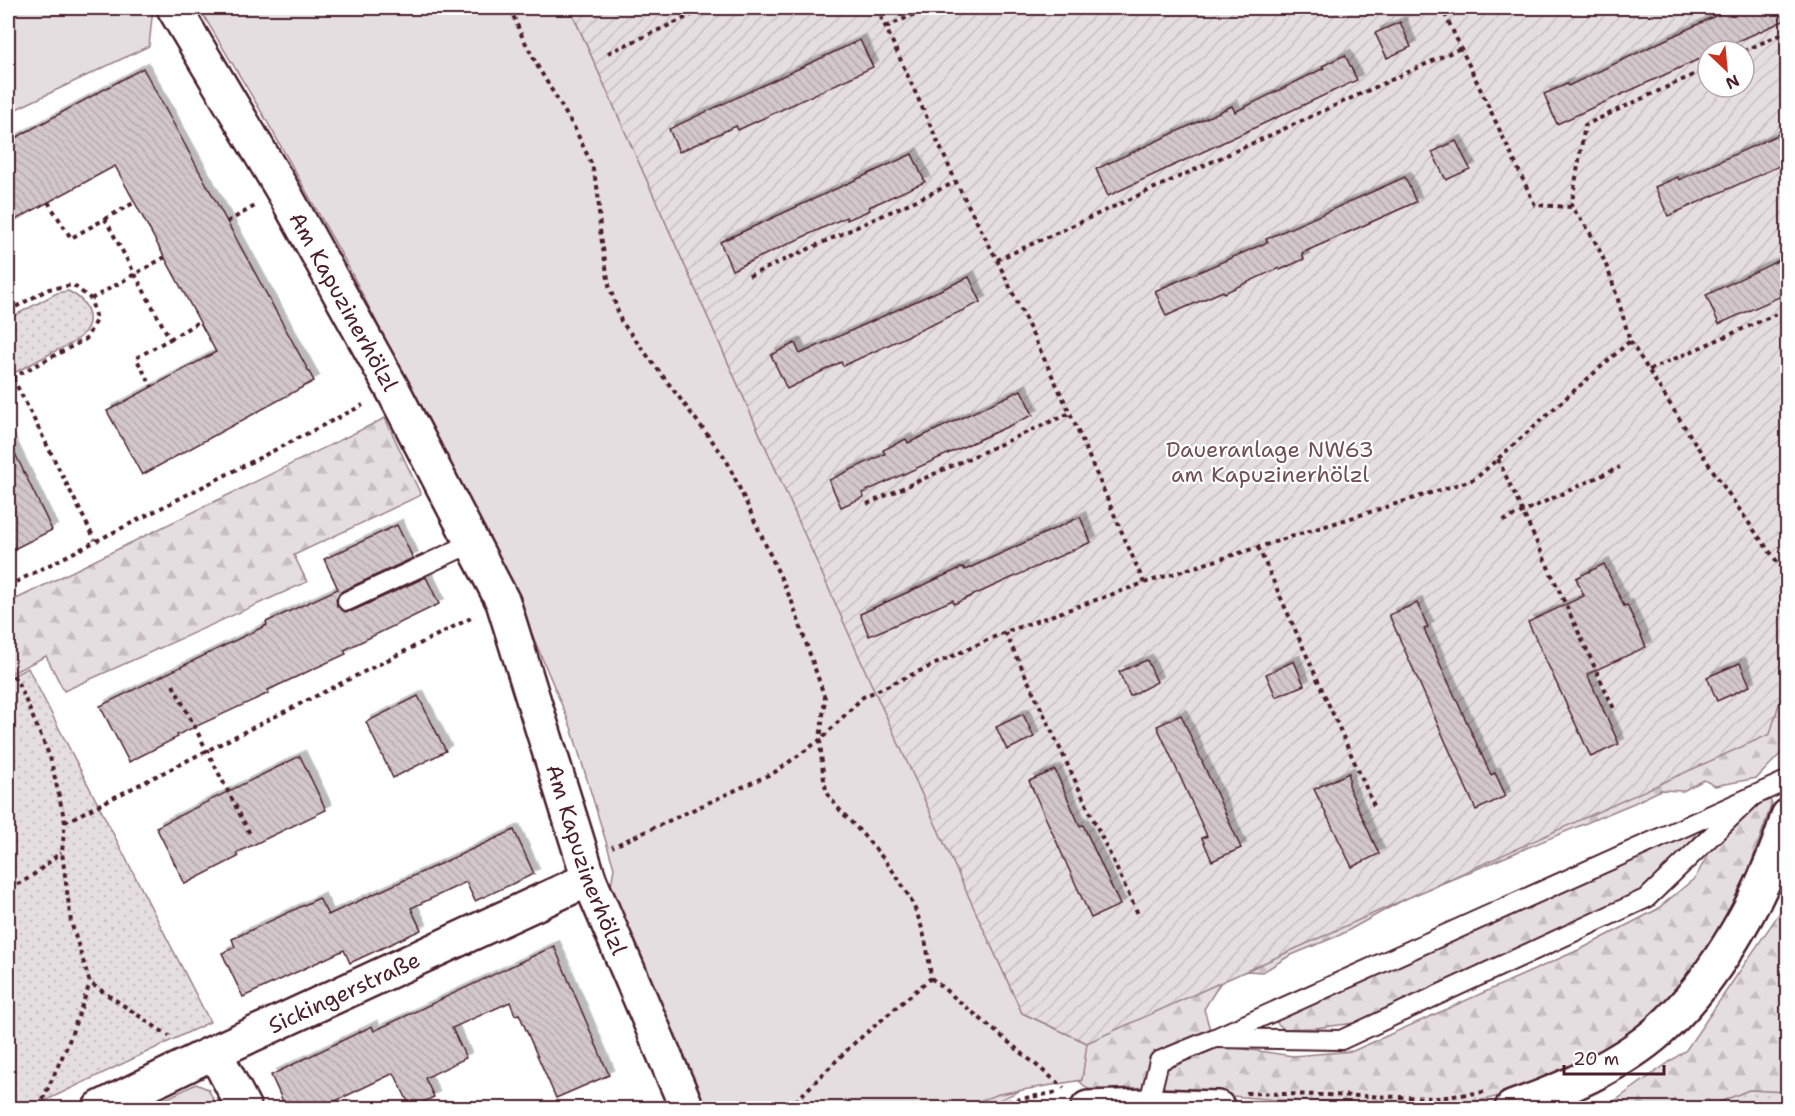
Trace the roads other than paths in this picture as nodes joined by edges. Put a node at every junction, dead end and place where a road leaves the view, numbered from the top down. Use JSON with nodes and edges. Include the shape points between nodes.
{"nodes":[{"id":1,"x":174,"y":8,"type":"edge"},
{"id":2,"x":472,"y":543,"type":"junction"},
{"id":3,"x":346,"y":601,"type":"dead end"},
{"id":4,"x":1788,"y":780,"type":"edge"},
{"id":5,"x":1753,"y":796,"type":"junction"},
{"id":6,"x":1788,"y":816,"type":"edge"},
{"id":7,"x":585,"y":864,"type":"junction"},
{"id":8,"x":1215,"y":1038,"type":"junction"},
{"id":9,"x":210,"y":1055,"type":"junction"},
{"id":10,"x":1503,"y":1099,"type":"edge"},
{"id":11,"x":1078,"y":1100,"type":"edge"},
{"id":12,"x":1227,"y":1101,"type":"edge"},
{"id":13,"x":1148,"y":1106,"type":"junction"},
{"id":14,"x":100,"y":1108,"type":"edge"},
{"id":15,"x":244,"y":1108,"type":"edge"},
{"id":16,"x":687,"y":1108,"type":"edge"}],
"edges":[{"from":1,"to":2,"type":"street","name":"Am Kapuzinerhölzl","via":[[283,191]]},
{"from":2,"to":3,"type":"lane"},
{"from":2,"to":7,"type":"street","name":"Am Kapuzinerhölzl","via":[[503,602]]},
{"from":4,"to":5,"type":"lane"},
{"from":5,"to":8,"type":"lane"},
{"from":5,"to":8,"type":"lane","via":[[1647,898],[1341,1040]]},
{"from":6,"to":10,"type":"street","via":[[1778,849],[1742,922],[1705,982],[1660,1030],[1614,1062],[1556,1092]]},
{"from":7,"to":9,"type":"street","name":"Sickingerstraße"},
{"from":7,"to":16,"type":"street","name":"Am Kapuzinerhölzl"},
{"from":8,"to":13,"type":"lane","via":[[1159,1061]]},
{"from":9,"to":14,"type":"street","name":"Sickingerstraße"},
{"from":9,"to":15,"type":"street"},
{"from":11,"to":13,"type":"street"},
{"from":12,"to":13,"type":"street"}]}
